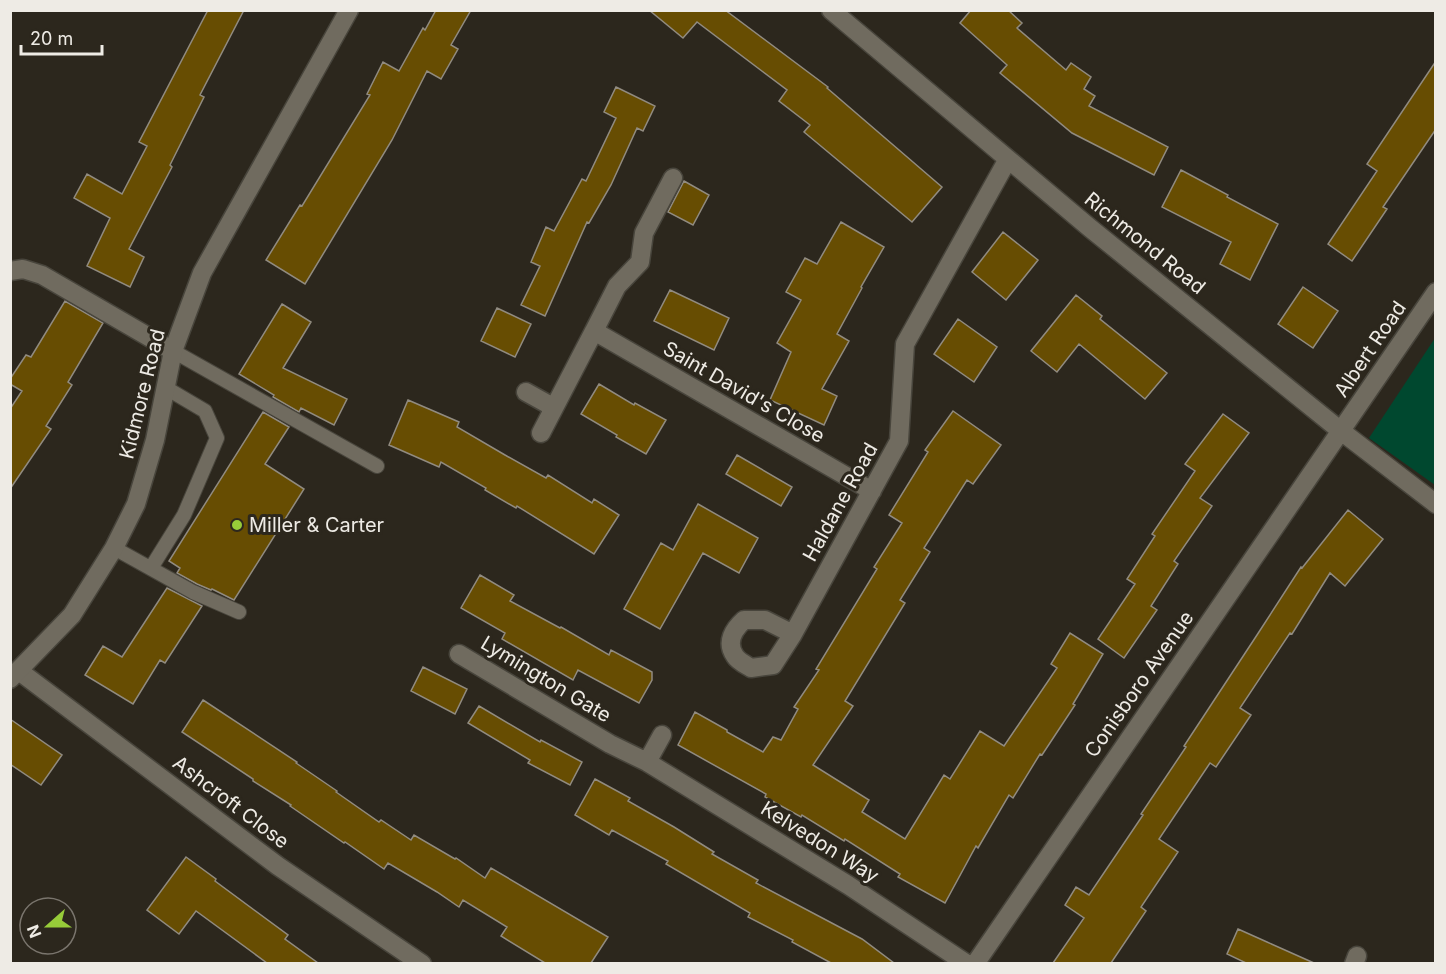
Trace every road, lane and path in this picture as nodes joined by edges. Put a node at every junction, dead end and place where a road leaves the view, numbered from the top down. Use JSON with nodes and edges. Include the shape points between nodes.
{"nodes":[{"id":1,"x":349,"y":10,"type":"edge"},
{"id":2,"x":831,"y":10,"type":"edge"},
{"id":3,"x":1008,"y":159,"type":"junction"},
{"id":4,"x":673,"y":178,"type":"dead end"},
{"id":5,"x":10,"y":271,"type":"edge"},
{"id":6,"x":1436,"y":292,"type":"edge"},
{"id":7,"x":594,"y":331,"type":"junction"},
{"id":8,"x":173,"y":351,"type":"junction"},
{"id":9,"x":166,"y":388,"type":"junction"},
{"id":10,"x":526,"y":392,"type":"dead end"},
{"id":11,"x":553,"y":407,"type":"junction"},
{"id":12,"x":1341,"y":431,"type":"junction"},
{"id":13,"x":541,"y":433,"type":"dead end"},
{"id":14,"x":377,"y":466,"type":"dead end"},
{"id":15,"x":873,"y":491,"type":"junction"},
{"id":16,"x":1436,"y":504,"type":"edge"},
{"id":17,"x":114,"y":548,"type":"junction"},
{"id":18,"x":151,"y":568,"type":"junction"},
{"id":19,"x":239,"y":612,"type":"dead end"},
{"id":20,"x":793,"y":634,"type":"dead end"},
{"id":21,"x":459,"y":654,"type":"dead end"},
{"id":22,"x":14,"y":675,"type":"edge"},
{"id":23,"x":662,"y":735,"type":"dead end"},
{"id":24,"x":610,"y":744,"type":"joint"},
{"id":25,"x":647,"y":762,"type":"junction"},
{"id":26,"x":422,"y":963,"type":"edge"},
{"id":27,"x":967,"y":963,"type":"edge"},
{"id":28,"x":975,"y":963,"type":"edge"}],
"edges":[{"from":1,"to":8,"type":"street","name":"Kidmore Road","via":[[202,273]]},
{"from":2,"to":3,"type":"street","name":"Richmond Road"},
{"from":3,"to":12,"type":"street","name":"Richmond Road"},
{"from":3,"to":15,"type":"street","name":"Haldane Road","via":[[905,344],[899,441]]},
{"from":4,"to":7,"type":"street","via":[[644,233],[640,262],[617,286]]},
{"from":5,"to":8,"type":"street","via":[[23,269],[42,275]]},
{"from":6,"to":12,"type":"street","name":"Albert Road"},
{"from":7,"to":11,"type":"street"},
{"from":7,"to":15,"type":"street","name":"Saint David's Close"},
{"from":8,"to":9,"type":"street","name":"Kidmore Road"},
{"from":8,"to":14,"type":"lane"},
{"from":9,"to":17,"type":"street","name":"Kidmore Road","via":[[136,504]]},
{"from":9,"to":18,"type":"lane","via":[[205,411],[217,438],[184,515]]},
{"from":10,"to":11,"type":"street"},
{"from":11,"to":13,"type":"street"},
{"from":12,"to":16,"type":"street","name":"Richmond Road"},
{"from":12,"to":28,"type":"street","name":"Conisboro Avenue"},
{"from":15,"to":20,"type":"street","name":"Haldane Road"},
{"from":17,"to":18,"type":"lane"},
{"from":17,"to":22,"type":"street","name":"Kidmore Road","via":[[72,615]]},
{"from":18,"to":19,"type":"lane"},
{"from":21,"to":24,"type":"street","name":"Lymington Gate"},
{"from":22,"to":26,"type":"street","name":"Ashcroft Close","via":[[278,866]]},
{"from":23,"to":25,"type":"street"},
{"from":24,"to":25,"type":"street","name":"Kelvedon Way"},
{"from":25,"to":27,"type":"street","name":"Kelvedon Way"}]}
